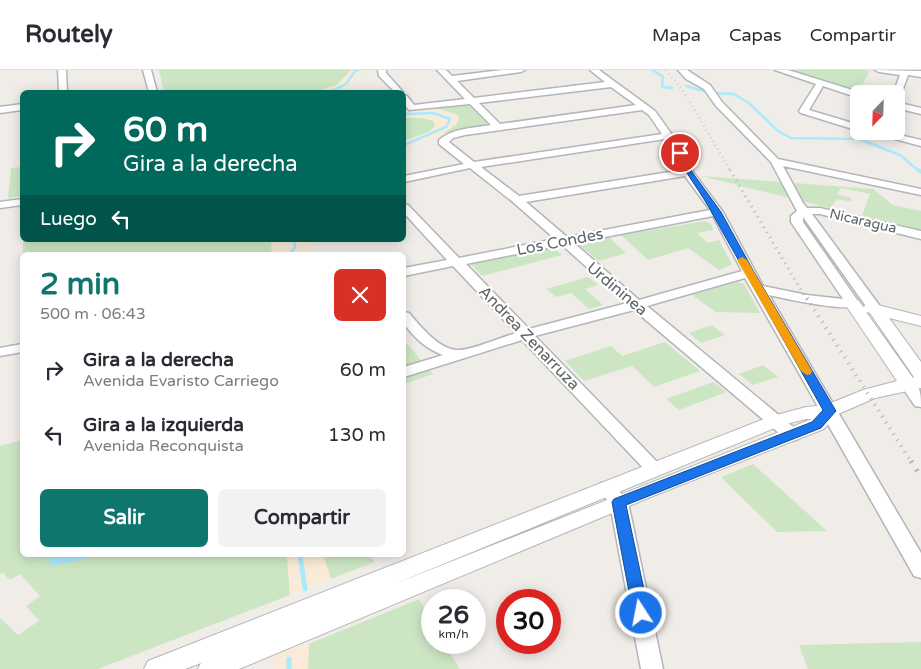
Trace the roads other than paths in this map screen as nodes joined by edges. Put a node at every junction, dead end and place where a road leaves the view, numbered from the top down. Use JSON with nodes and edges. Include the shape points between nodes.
{"nodes":[{"id":1,"x":62,"y":70,"type":"edge"},
{"id":2,"x":147,"y":70,"type":"edge"},
{"id":3,"x":382,"y":70,"type":"edge"},
{"id":4,"x":441,"y":70,"type":"edge"},
{"id":5,"x":521,"y":70,"type":"edge"},
{"id":6,"x":594,"y":70,"type":"edge"},
{"id":7,"x":682,"y":70,"type":"edge"},
{"id":8,"x":779,"y":70,"type":"edge"},
{"id":9,"x":879,"y":70,"type":"edge"},
{"id":10,"x":905,"y":73,"type":"junction"},
{"id":11,"x":921,"y":74,"type":"edge"},
{"id":12,"x":452,"y":79,"type":"junction"},
{"id":13,"x":612,"y":84,"type":"junction"},
{"id":14,"x":820,"y":84,"type":"junction"},
{"id":15,"x":900,"y":85,"type":"edge"},
{"id":16,"x":63,"y":90,"type":"edge"},
{"id":17,"x":152,"y":90,"type":"edge"},
{"id":18,"x":397,"y":90,"type":"edge"},
{"id":19,"x":850,"y":92,"type":"edge"},
{"id":20,"x":406,"y":100,"type":"edge"},
{"id":21,"x":472,"y":102,"type":"junction"},
{"id":22,"x":642,"y":107,"type":"junction"},
{"id":23,"x":905,"y":107,"type":"edge"},
{"id":24,"x":20,"y":108,"type":"edge"},
{"id":25,"x":0,"y":110,"type":"edge"},
{"id":26,"x":921,"y":111,"type":"edge"},
{"id":27,"x":850,"y":125,"type":"edge"},
{"id":28,"x":498,"y":127,"type":"junction"},
{"id":29,"x":668,"y":136,"type":"junction"},
{"id":30,"x":905,"y":140,"type":"edge"},
{"id":31,"x":921,"y":144,"type":"edge"},
{"id":32,"x":775,"y":161,"type":"junction"},
{"id":33,"x":472,"y":165,"type":"junction"},
{"id":34,"x":688,"y":172,"type":"junction"},
{"id":35,"x":406,"y":179,"type":"edge"},
{"id":36,"x":921,"y":192,"type":"edge"},
{"id":37,"x":517,"y":200,"type":"junction"},
{"id":38,"x":20,"y":202,"type":"edge"},
{"id":39,"x":0,"y":205,"type":"edge"},
{"id":40,"x":406,"y":209,"type":"edge"},
{"id":41,"x":804,"y":211,"type":"junction"},
{"id":42,"x":717,"y":212,"type":"junction"},
{"id":43,"x":921,"y":235,"type":"edge"},
{"id":44,"x":562,"y":242,"type":"junction"},
{"id":45,"x":456,"y":262,"type":"junction"},
{"id":46,"x":406,"y":272,"type":"edge"},
{"id":47,"x":749,"y":272,"type":"junction"},
{"id":48,"x":758,"y":289,"type":"junction"},
{"id":49,"x":853,"y":304,"type":"junction"},
{"id":50,"x":637,"y":306,"type":"junction"},
{"id":51,"x":875,"y":309,"type":"junction"},
{"id":52,"x":406,"y":318,"type":"edge"},
{"id":53,"x":921,"y":321,"type":"edge"},
{"id":54,"x":526,"y":334,"type":"junction"},
{"id":55,"x":20,"y":348,"type":"edge"},
{"id":56,"x":0,"y":352,"type":"edge"},
{"id":57,"x":460,"y":355,"type":"junction"},
{"id":58,"x":406,"y":371,"type":"edge"},
{"id":59,"x":917,"y":380,"type":"edge"},
{"id":60,"x":921,"y":402,"type":"edge"},
{"id":61,"x":830,"y":411,"type":"junction"},
{"id":62,"x":776,"y":421,"type":"junction"},
{"id":63,"x":792,"y":435,"type":"junction"},
{"id":64,"x":654,"y":469,"type":"junction"},
{"id":65,"x":613,"y":495,"type":"junction"},
{"id":66,"x":921,"y":570,"type":"edge"},
{"id":67,"x":157,"y":669,"type":"edge"},
{"id":68,"x":211,"y":669,"type":"edge"},
{"id":69,"x":652,"y":669,"type":"edge"}],
"edges":[{"from":1,"to":16,"type":"street"},
{"from":2,"to":17,"type":"street"},
{"from":3,"to":18,"type":"street"},
{"from":4,"to":12,"type":"street"},
{"from":5,"to":12,"type":"street"},
{"from":6,"to":13,"type":"street"},
{"from":7,"to":32,"type":"street","via":[[707,87],[719,104]]},
{"from":8,"to":14,"type":"street"},
{"from":9,"to":10,"type":"street"},
{"from":10,"to":11,"type":"street"},
{"from":10,"to":15,"type":"street"},
{"from":12,"to":21,"type":"street"},
{"from":13,"to":21,"type":"street"},
{"from":13,"to":22,"type":"street"},
{"from":14,"to":19,"type":"street"},
{"from":14,"to":27,"type":"street","via":[[804,111]]},
{"from":20,"to":21,"type":"street","via":[[412,108]]},
{"from":21,"to":28,"type":"street"},
{"from":22,"to":28,"type":"street"},
{"from":22,"to":29,"type":"street","via":[[652,112]]},
{"from":23,"to":26,"type":"street"},
{"from":24,"to":25,"type":"street"},
{"from":28,"to":33,"type":"street","name":"Urdininea","via":[[464,132],[443,142]]},
{"from":29,"to":33,"type":"street"},
{"from":29,"to":34,"type":"street"},
{"from":30,"to":31,"type":"street"},
{"from":32,"to":36,"type":"street"},
{"from":32,"to":41,"type":"street","via":[[791,194]]},
{"from":33,"to":35,"type":"street"},
{"from":33,"to":37,"type":"street","name":"Urdininea"},
{"from":34,"to":37,"type":"street"},
{"from":34,"to":42,"type":"street"},
{"from":37,"to":44,"type":"street","name":"Urdininea"},
{"from":38,"to":39,"type":"street"},
{"from":40,"to":45,"type":"street","name":"Andrea Zenarruza"},
{"from":41,"to":43,"type":"street","name":"Nicaragua","via":[[820,211]]},
{"from":41,"to":49,"type":"street","via":[[797,216],[797,222]]},
{"from":41,"to":51,"type":"street"},
{"from":42,"to":44,"type":"street","name":"Los Condes"},
{"from":42,"to":47,"type":"street"},
{"from":44,"to":45,"type":"street","name":"Los Condes"},
{"from":44,"to":50,"type":"street","name":"Urdininea"},
{"from":45,"to":46,"type":"street","name":"Los Condes"},
{"from":45,"to":54,"type":"street","name":"Andrea Zenarruza"},
{"from":47,"to":48,"type":"street"},
{"from":47,"to":50,"type":"street"},
{"from":48,"to":49,"type":"street"},
{"from":48,"to":61,"type":"street"},
{"from":49,"to":51,"type":"street"},
{"from":49,"to":59,"type":"street"},
{"from":50,"to":54,"type":"street"},
{"from":50,"to":62,"type":"street","name":"Urdininea"},
{"from":51,"to":53,"type":"street"},
{"from":51,"to":59,"type":"street"},
{"from":52,"to":57,"type":"street","via":[[440,351]]},
{"from":54,"to":57,"type":"street"},
{"from":54,"to":64,"type":"street","name":"Andrea Zenarruza"},
{"from":55,"to":56,"type":"street"},
{"from":57,"to":58,"type":"street"},
{"from":59,"to":60,"type":"street"},
{"from":59,"to":61,"type":"street","via":[[869,394]]},
{"from":61,"to":62,"type":"street"},
{"from":61,"to":63,"type":"street","via":[[817,425]]},
{"from":61,"to":66,"type":"street"},
{"from":62,"to":63,"type":"street","name":"Urdininea"},
{"from":62,"to":64,"type":"street"},
{"from":63,"to":65,"type":"street"},
{"from":64,"to":65,"type":"street"},
{"from":65,"to":67,"type":"street"},
{"from":65,"to":68,"type":"street"},
{"from":65,"to":69,"type":"street"}]}
